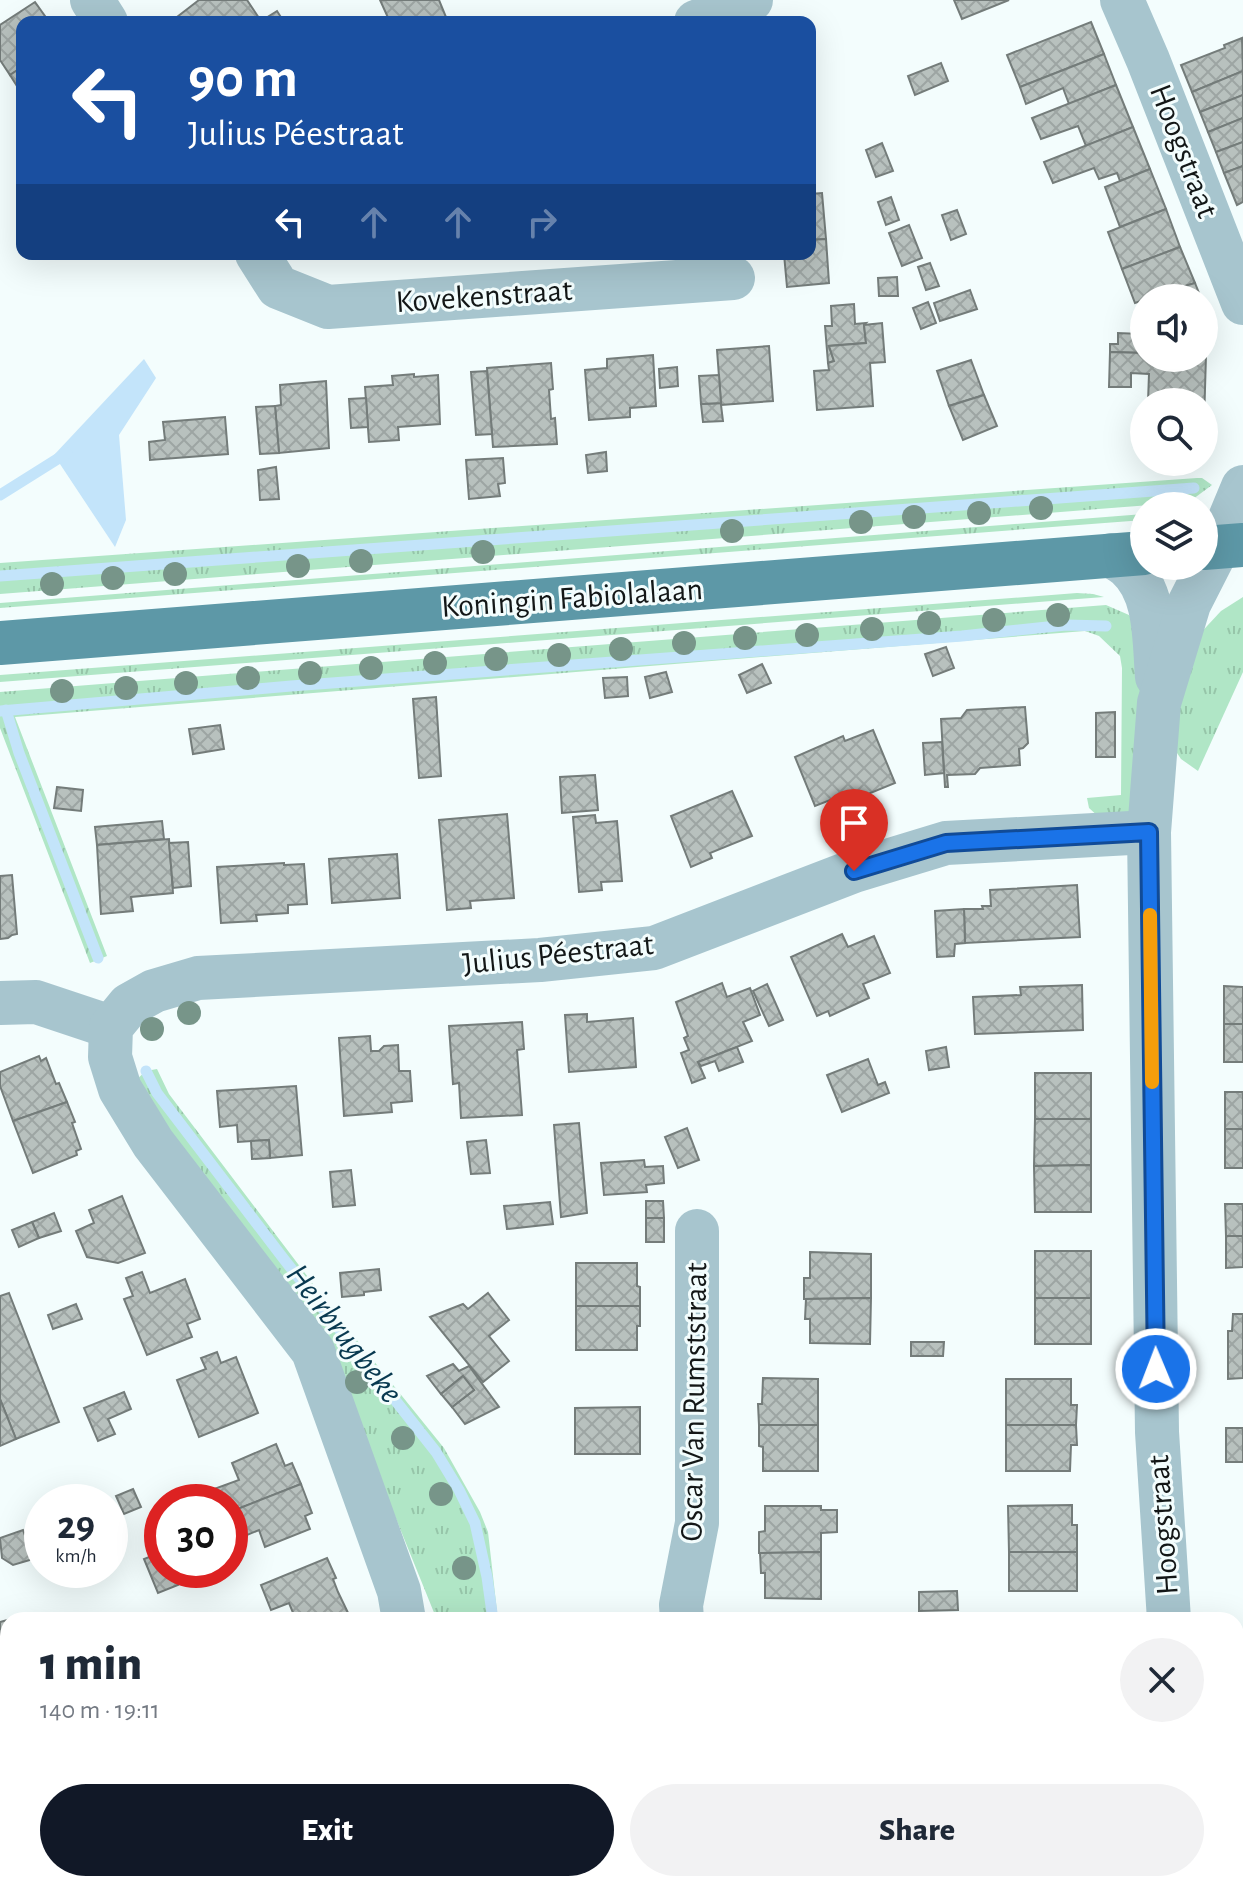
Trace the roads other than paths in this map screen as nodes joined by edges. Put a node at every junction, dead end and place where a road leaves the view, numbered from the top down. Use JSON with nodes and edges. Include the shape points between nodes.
{"nodes":[{"id":1,"x":751,"y":0,"type":"edge"},
{"id":2,"x":1122,"y":0,"type":"edge"},
{"id":3,"x":711,"y":16,"type":"edge"},
{"id":4,"x":261,"y":260,"type":"edge"},
{"id":5,"x":733,"y":278,"type":"dead end"},
{"id":6,"x":1243,"y":303,"type":"edge"},
{"id":7,"x":1243,"y":487,"type":"edge"},
{"id":8,"x":1222,"y":547,"type":"edge"},
{"id":9,"x":1127,"y":554,"type":"edge"},
{"id":10,"x":0,"y":643,"type":"edge"},
{"id":11,"x":1159,"y":703,"type":"junction"},
{"id":12,"x":1149,"y":832,"type":"junction"},
{"id":13,"x":0,"y":1003,"type":"edge"},
{"id":14,"x":111,"y":1027,"type":"junction"},
{"id":15,"x":697,"y":1231,"type":"dead end"},
{"id":16,"x":403,"y":1612,"type":"edge"},
{"id":17,"x":681,"y":1612,"type":"edge"},
{"id":18,"x":1168,"y":1612,"type":"edge"}],
"edges":[{"from":1,"to":3,"type":"street"},
{"from":2,"to":6,"type":"street","name":"Hoogstraat"},
{"from":4,"to":5,"type":"street","name":"Kovekenstraat","via":[[278,287],[328,307]]},
{"from":7,"to":8,"type":"street","name":"Hoogstraat"},
{"from":8,"to":11,"type":"street","name":"Hoogstraat","via":[[1189,604]]},
{"from":9,"to":10,"type":"main road","name":"Koningin Fabiolalaan"},
{"from":9,"to":11,"type":"street","via":[[1153,619]]},
{"from":11,"to":12,"type":"street","name":"Hoogstraat"},
{"from":12,"to":14,"type":"street","name":"Julius Péestraat","via":[[946,843],[854,871],[654,948],[540,960],[198,978],[129,1005]]},
{"from":12,"to":18,"type":"street","name":"Hoogstraat","via":[[1157,1432]]},
{"from":13,"to":14,"type":"street","via":[[36,1002]]},
{"from":14,"to":16,"type":"street","via":[[110,1057],[120,1089],[153,1143],[313,1351]]},
{"from":15,"to":17,"type":"street","name":"Oscar Van Rumststraat","via":[[697,1523]]}]}
